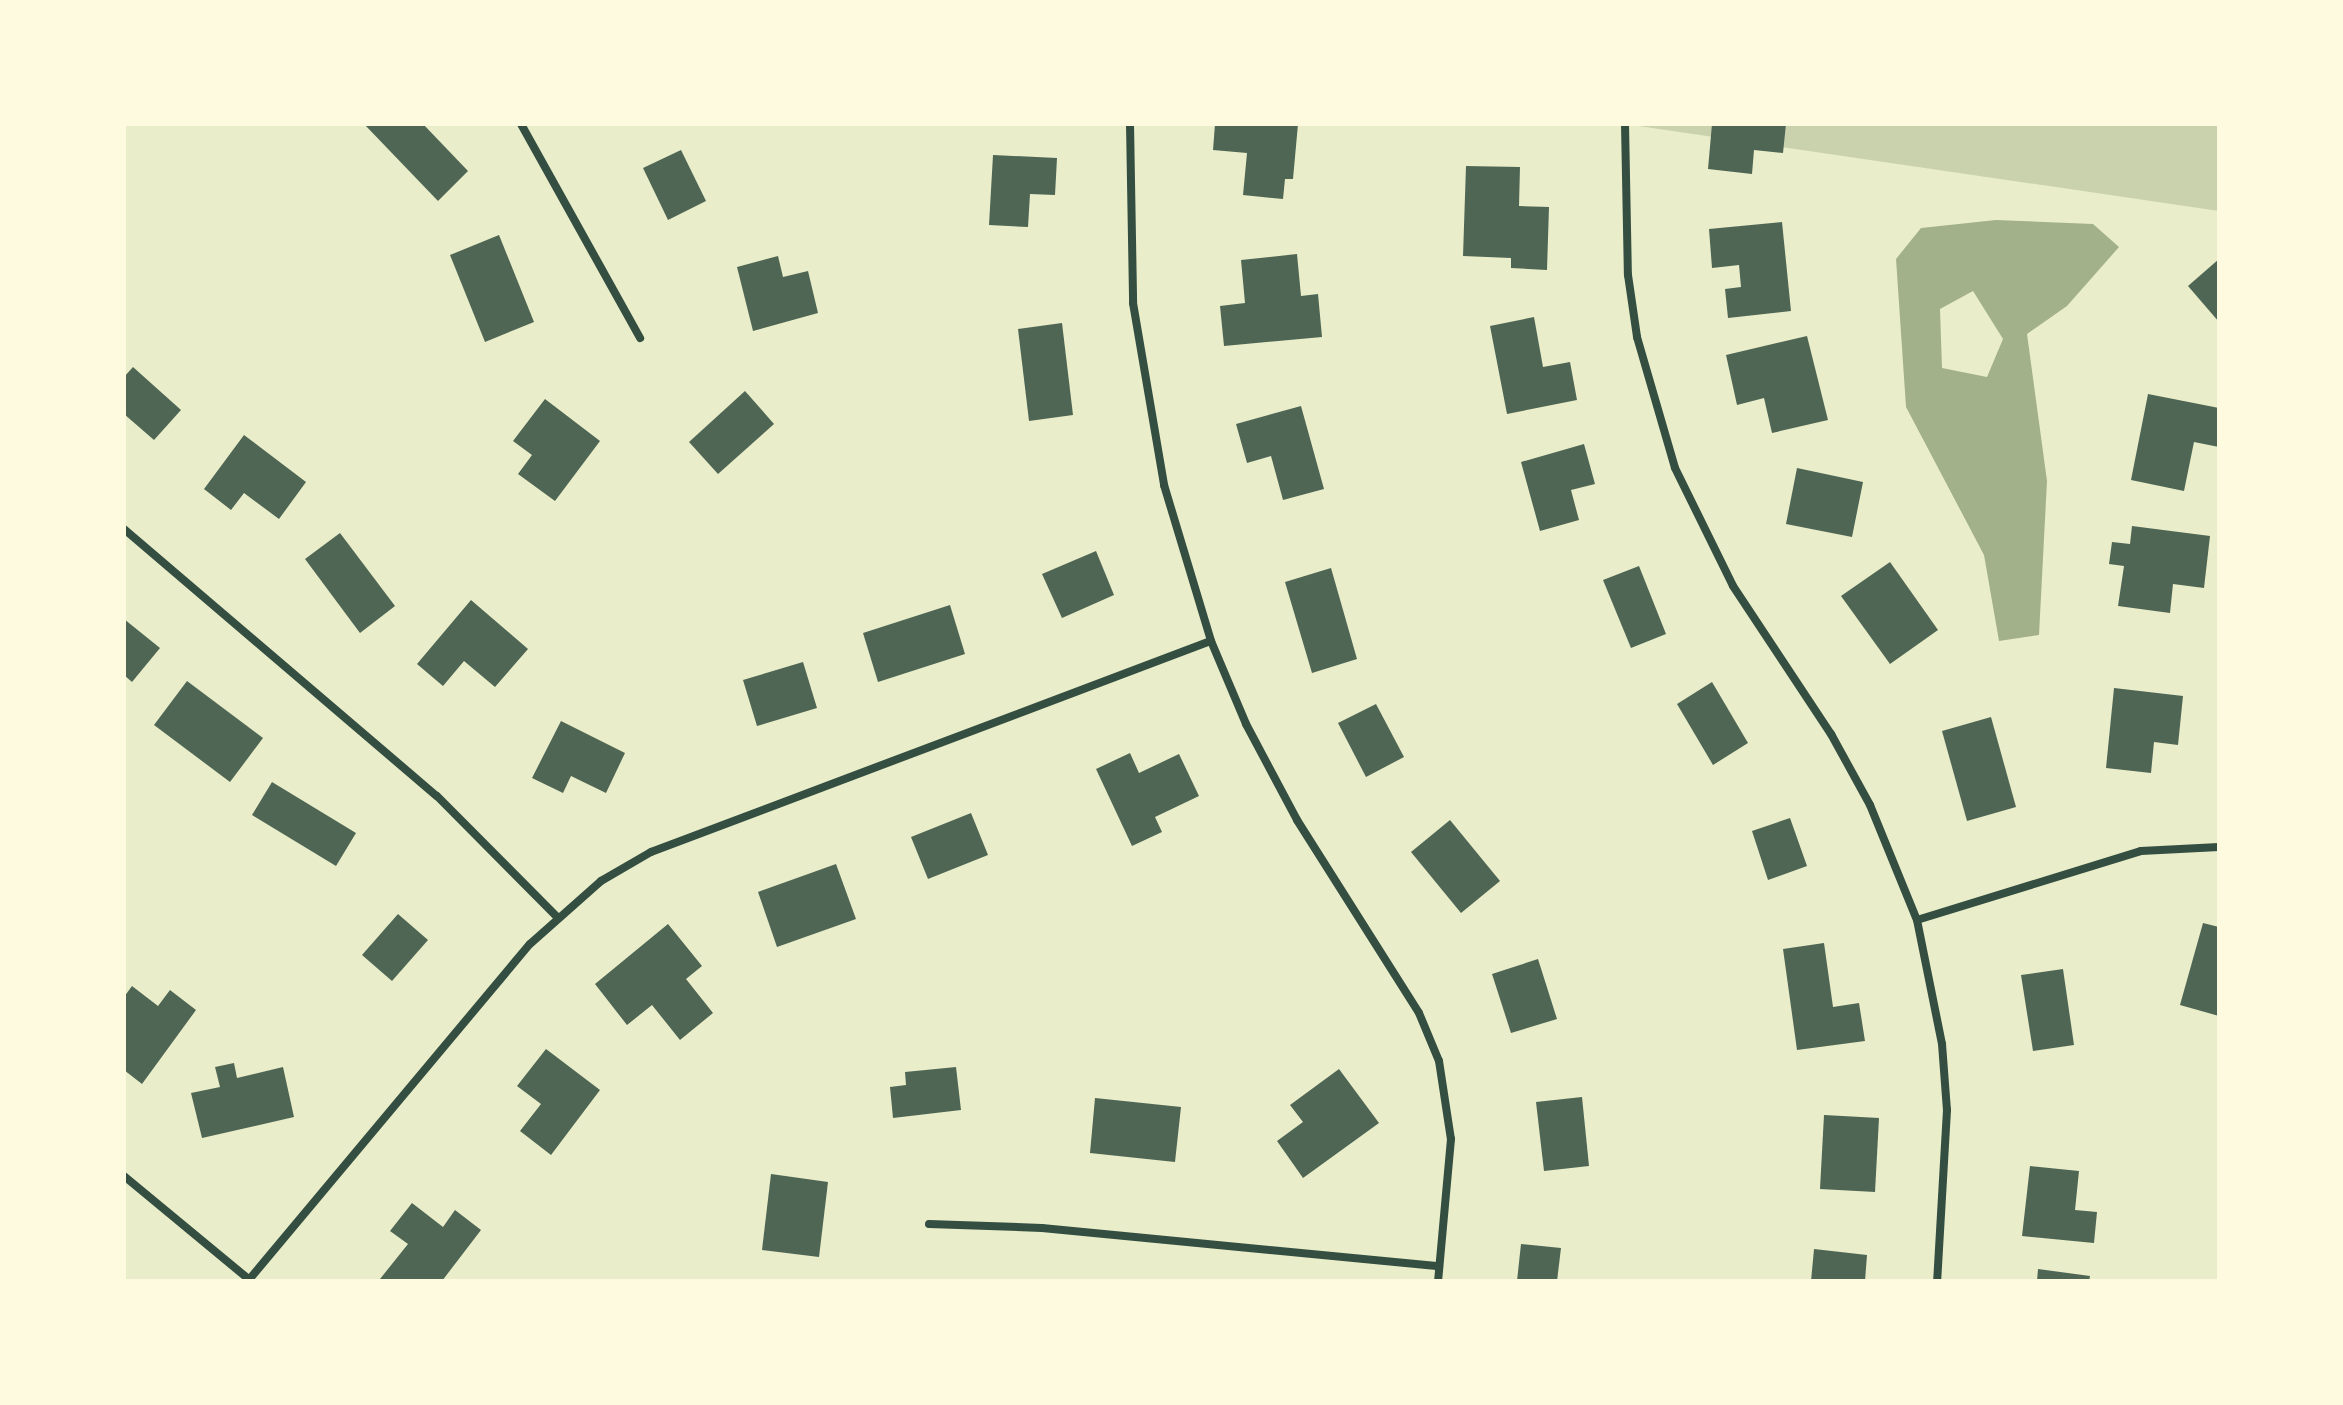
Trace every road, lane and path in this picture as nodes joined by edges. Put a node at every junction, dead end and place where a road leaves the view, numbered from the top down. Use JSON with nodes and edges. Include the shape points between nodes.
{"nodes":[{"id":1,"x":521,"y":124,"type":"edge"},
{"id":2,"x":1130,"y":124,"type":"edge"},
{"id":3,"x":1625,"y":124,"type":"edge"},
{"id":4,"x":640,"y":338,"type":"dead end"},
{"id":5,"x":124,"y":529,"type":"edge"},
{"id":6,"x":1211,"y":641,"type":"junction"},
{"id":7,"x":2219,"y":847,"type":"edge"},
{"id":8,"x":557,"y":917,"type":"junction"},
{"id":9,"x":1917,"y":920,"type":"junction"},
{"id":10,"x":124,"y":1176,"type":"edge"},
{"id":11,"x":929,"y":1224,"type":"dead end"},
{"id":12,"x":1439,"y":1266,"type":"junction"},
{"id":13,"x":249,"y":1281,"type":"edge"},
{"id":14,"x":1438,"y":1281,"type":"edge"},
{"id":15,"x":1937,"y":1281,"type":"edge"}],
"edges":[{"from":1,"to":4,"type":"street"},
{"from":2,"to":6,"type":"street","via":[[1133,303],[1144,393],[1164,485]]},
{"from":3,"to":9,"type":"street","via":[[1623,177],[1632,306],[1652,398],[1675,468],[1733,586],[1831,734],[1870,805]]},
{"from":5,"to":8,"type":"street","via":[[437,796]]},
{"from":6,"to":8,"type":"street","via":[[651,852],[601,881]]},
{"from":6,"to":12,"type":"street","via":[[1246,724],[1297,820],[1419,1013],[1439,1061],[1451,1139]]},
{"from":7,"to":9,"type":"street","via":[[2141,851]]},
{"from":8,"to":13,"type":"street"},
{"from":9,"to":15,"type":"street","via":[[1942,1044],[1947,1110]]},
{"from":10,"to":13,"type":"street"},
{"from":11,"to":12,"type":"street","via":[[1042,1228]]},
{"from":12,"to":14,"type":"street"}]}
